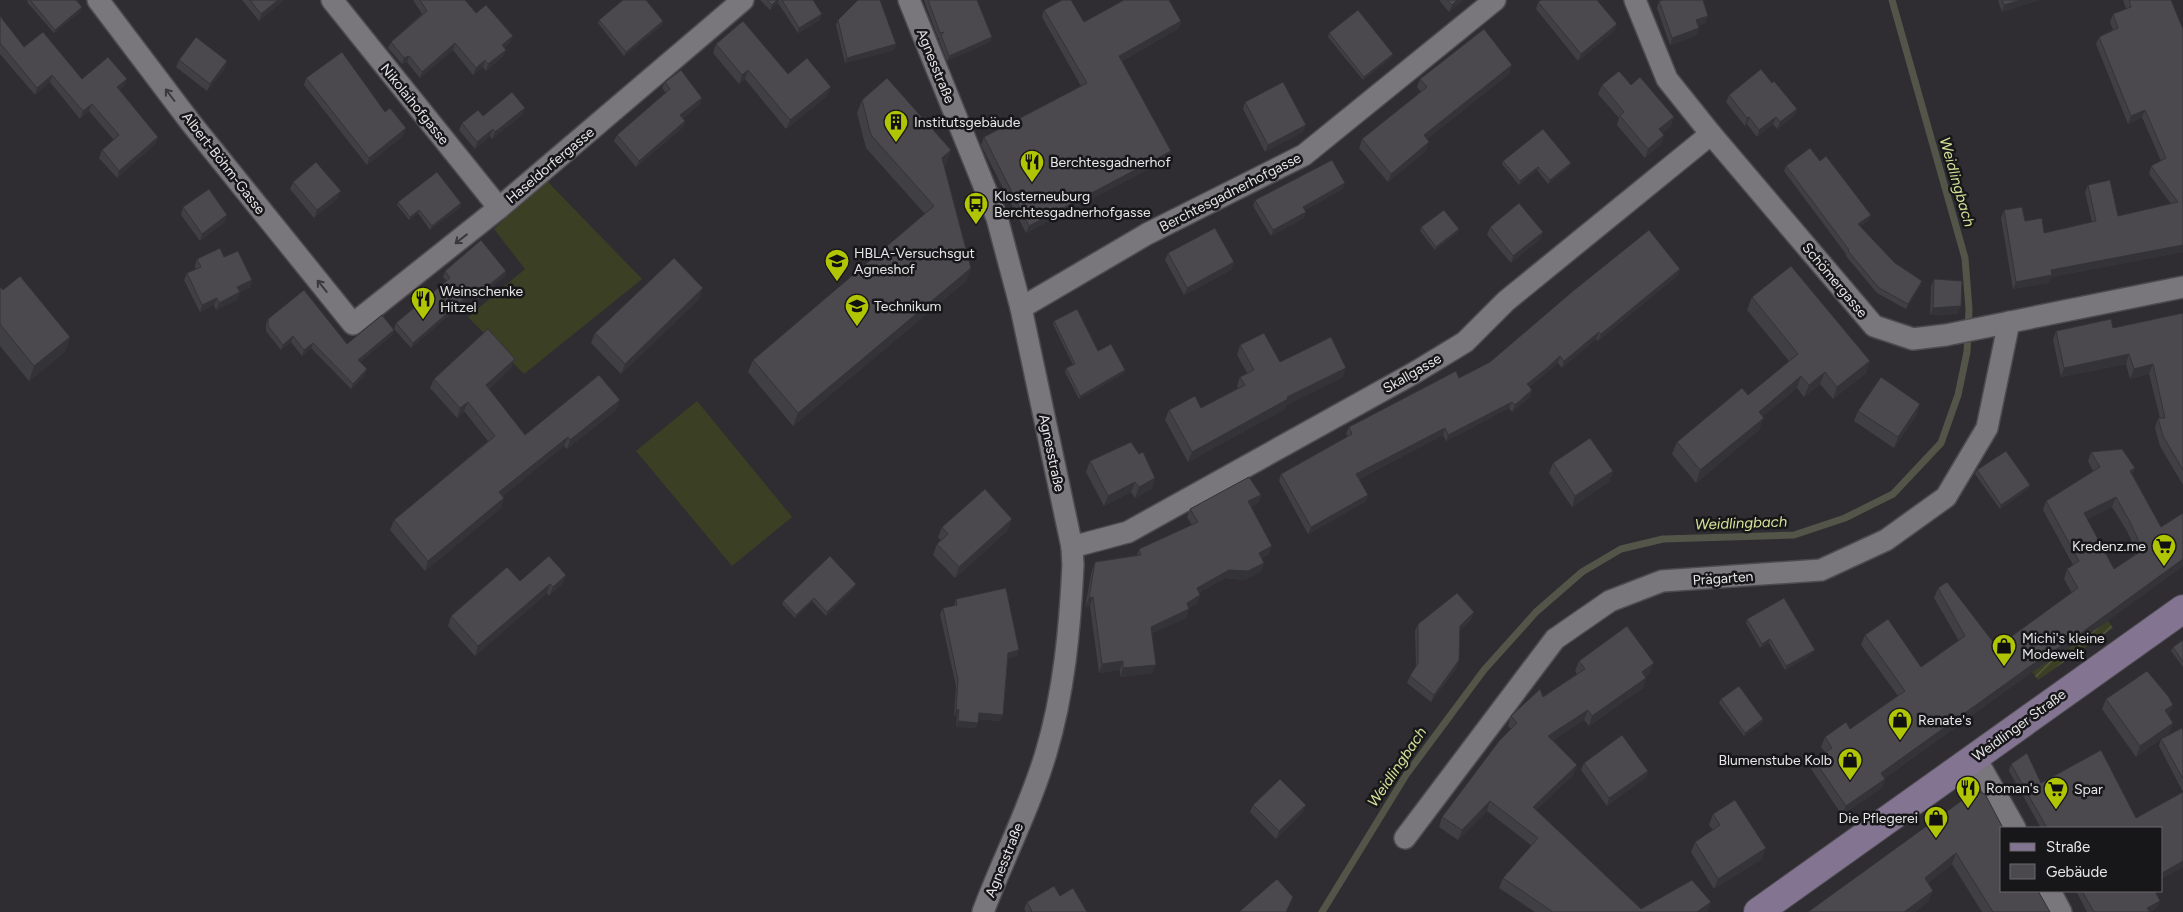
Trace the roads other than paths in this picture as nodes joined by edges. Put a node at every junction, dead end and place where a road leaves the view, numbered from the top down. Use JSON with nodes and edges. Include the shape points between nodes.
{"nodes":[{"id":1,"x":98,"y":0,"type":"edge"},
{"id":2,"x":332,"y":0,"type":"edge"},
{"id":3,"x":743,"y":0,"type":"edge"},
{"id":4,"x":909,"y":0,"type":"edge"},
{"id":5,"x":1494,"y":0,"type":"edge"},
{"id":6,"x":1635,"y":0,"type":"edge"},
{"id":7,"x":1711,"y":134,"type":"junction"},
{"id":8,"x":499,"y":208,"type":"junction"},
{"id":9,"x":2183,"y":287,"type":"edge"},
{"id":10,"x":1021,"y":308,"type":"junction"},
{"id":11,"x":2005,"y":323,"type":"junction"},
{"id":12,"x":353,"y":324,"type":"joint"},
{"id":13,"x":1072,"y":547,"type":"junction"},
{"id":14,"x":2183,"y":609,"type":"edge"},
{"id":15,"x":1975,"y":757,"type":"junction"},
{"id":16,"x":2014,"y":827,"type":"edge"},
{"id":17,"x":1405,"y":838,"type":"dead end"},
{"id":18,"x":2051,"y":892,"type":"edge"},
{"id":19,"x":983,"y":912,"type":"edge"},
{"id":20,"x":1758,"y":912,"type":"edge"},
{"id":21,"x":2061,"y":912,"type":"edge"}],
"edges":[{"from":12,"to":1,"type":"street","name":"Albert-Böhm-Gasse","one_way":true,"via":[[191,123]]},
{"from":2,"to":8,"type":"street","name":"Nikolaihofgasse"},
{"from":3,"to":8,"type":"street","name":"Haseldorfergasse"},
{"from":4,"to":10,"type":"street","name":"Agnesstraße","via":[[996,218]]},
{"from":5,"to":10,"type":"street","name":"Berchtesgadnerhofgasse","via":[[1304,155],[1147,234]]},
{"from":6,"to":7,"type":"street","name":"Schömergasse","via":[[1668,78]]},
{"from":7,"to":11,"type":"street","name":"Schömergasse","via":[[1874,326],[1913,339]]},
{"from":7,"to":13,"type":"street","name":"Skallgasse","via":[[1506,301],[1465,342],[1128,532]]},
{"from":8,"to":12,"type":"street","name":"Haseldorfergasse","one_way":true},
{"from":9,"to":11,"type":"street","name":"Schömergasse"},
{"from":10,"to":13,"type":"street","name":"Agnesstraße"},
{"from":11,"to":17,"type":"street","name":"Prägarten","via":[[1987,428],[1946,496],[1886,540],[1821,570],[1662,581],[1610,601],[1555,640]]},
{"from":13,"to":19,"type":"street","name":"Agnesstraße","via":[[1070,612],[1054,721],[1034,786]]},
{"from":14,"to":15,"type":"main road","name":"Weidlinger Straße"},
{"from":15,"to":16,"type":"street"},
{"from":15,"to":20,"type":"main road","name":"Weidlinger Straße"},
{"from":18,"to":21,"type":"street"}]}
